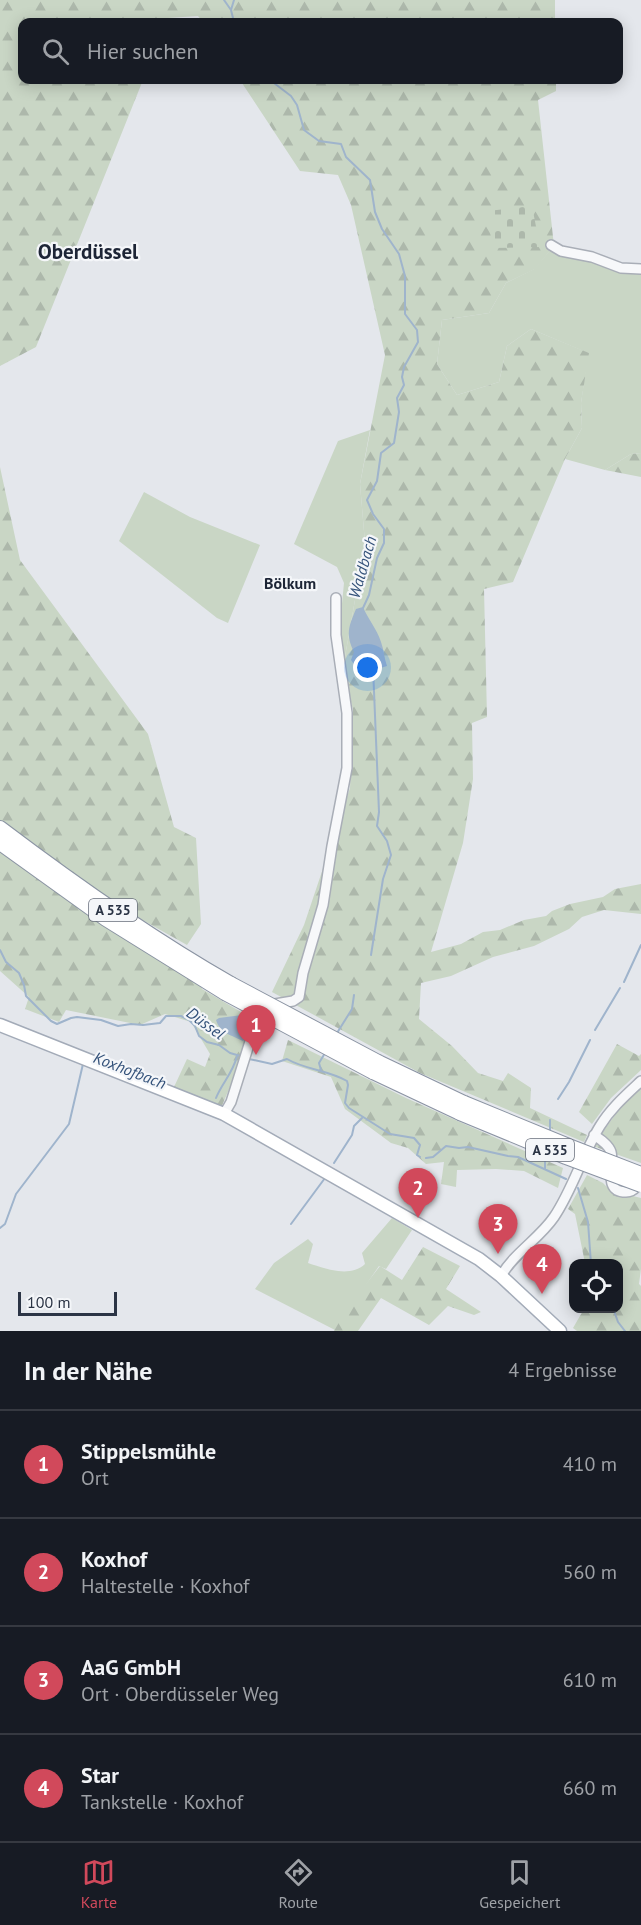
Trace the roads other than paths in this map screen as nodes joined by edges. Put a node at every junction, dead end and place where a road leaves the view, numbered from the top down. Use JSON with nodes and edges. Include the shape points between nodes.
{"nodes":[{"id":1,"x":551,"y":245,"type":"dead end"},
{"id":2,"x":641,"y":269,"type":"edge"},
{"id":3,"x":336,"y":598,"type":"dead end"},
{"id":4,"x":0,"y":828,"type":"edge"},
{"id":5,"x":0,"y":843,"type":"edge"},
{"id":6,"x":228,"y":988,"type":"junction"},
{"id":7,"x":0,"y":1025,"type":"edge"},
{"id":8,"x":641,"y":1081,"type":"edge"},
{"id":9,"x":462,"y":1108,"type":"junction"},
{"id":10,"x":224,"y":1114,"type":"junction"},
{"id":11,"x":594,"y":1135,"type":"junction"},
{"id":12,"x":641,"y":1174,"type":"edge"},
{"id":13,"x":641,"y":1183,"type":"edge"},
{"id":14,"x":501,"y":1276,"type":"junction"},
{"id":15,"x":560,"y":1331,"type":"edge"}],
"edges":[{"from":1,"to":2,"type":"street","via":[[621,268]]},
{"from":3,"to":10,"type":"street","via":[[336,635],[347,713],[347,768],[323,905],[298,999],[275,1004],[256,1025]]},
{"from":4,"to":6,"type":"highway","number":"A 535","via":[[110,909]]},
{"from":5,"to":6,"type":"highway","number":"A 535","via":[[106,919]]},
{"from":6,"to":9,"type":"highway","number":"A 535","bridge":true},
{"from":7,"to":10,"type":"main road"},
{"from":8,"to":11,"type":"street","via":[[621,1098]]},
{"from":9,"to":12,"type":"highway","number":"A 535","bridge":true},
{"from":9,"to":13,"type":"highway","number":"A 535","bridge":true,"via":[[566,1156]]},
{"from":10,"to":14,"type":"main road","via":[[479,1259]]},
{"from":11,"to":13,"type":"street","via":[[612,1154],[611,1182],[616,1189],[626,1192]]},
{"from":11,"to":14,"type":"street","via":[[558,1211]]},
{"from":14,"to":15,"type":"main road"}]}
